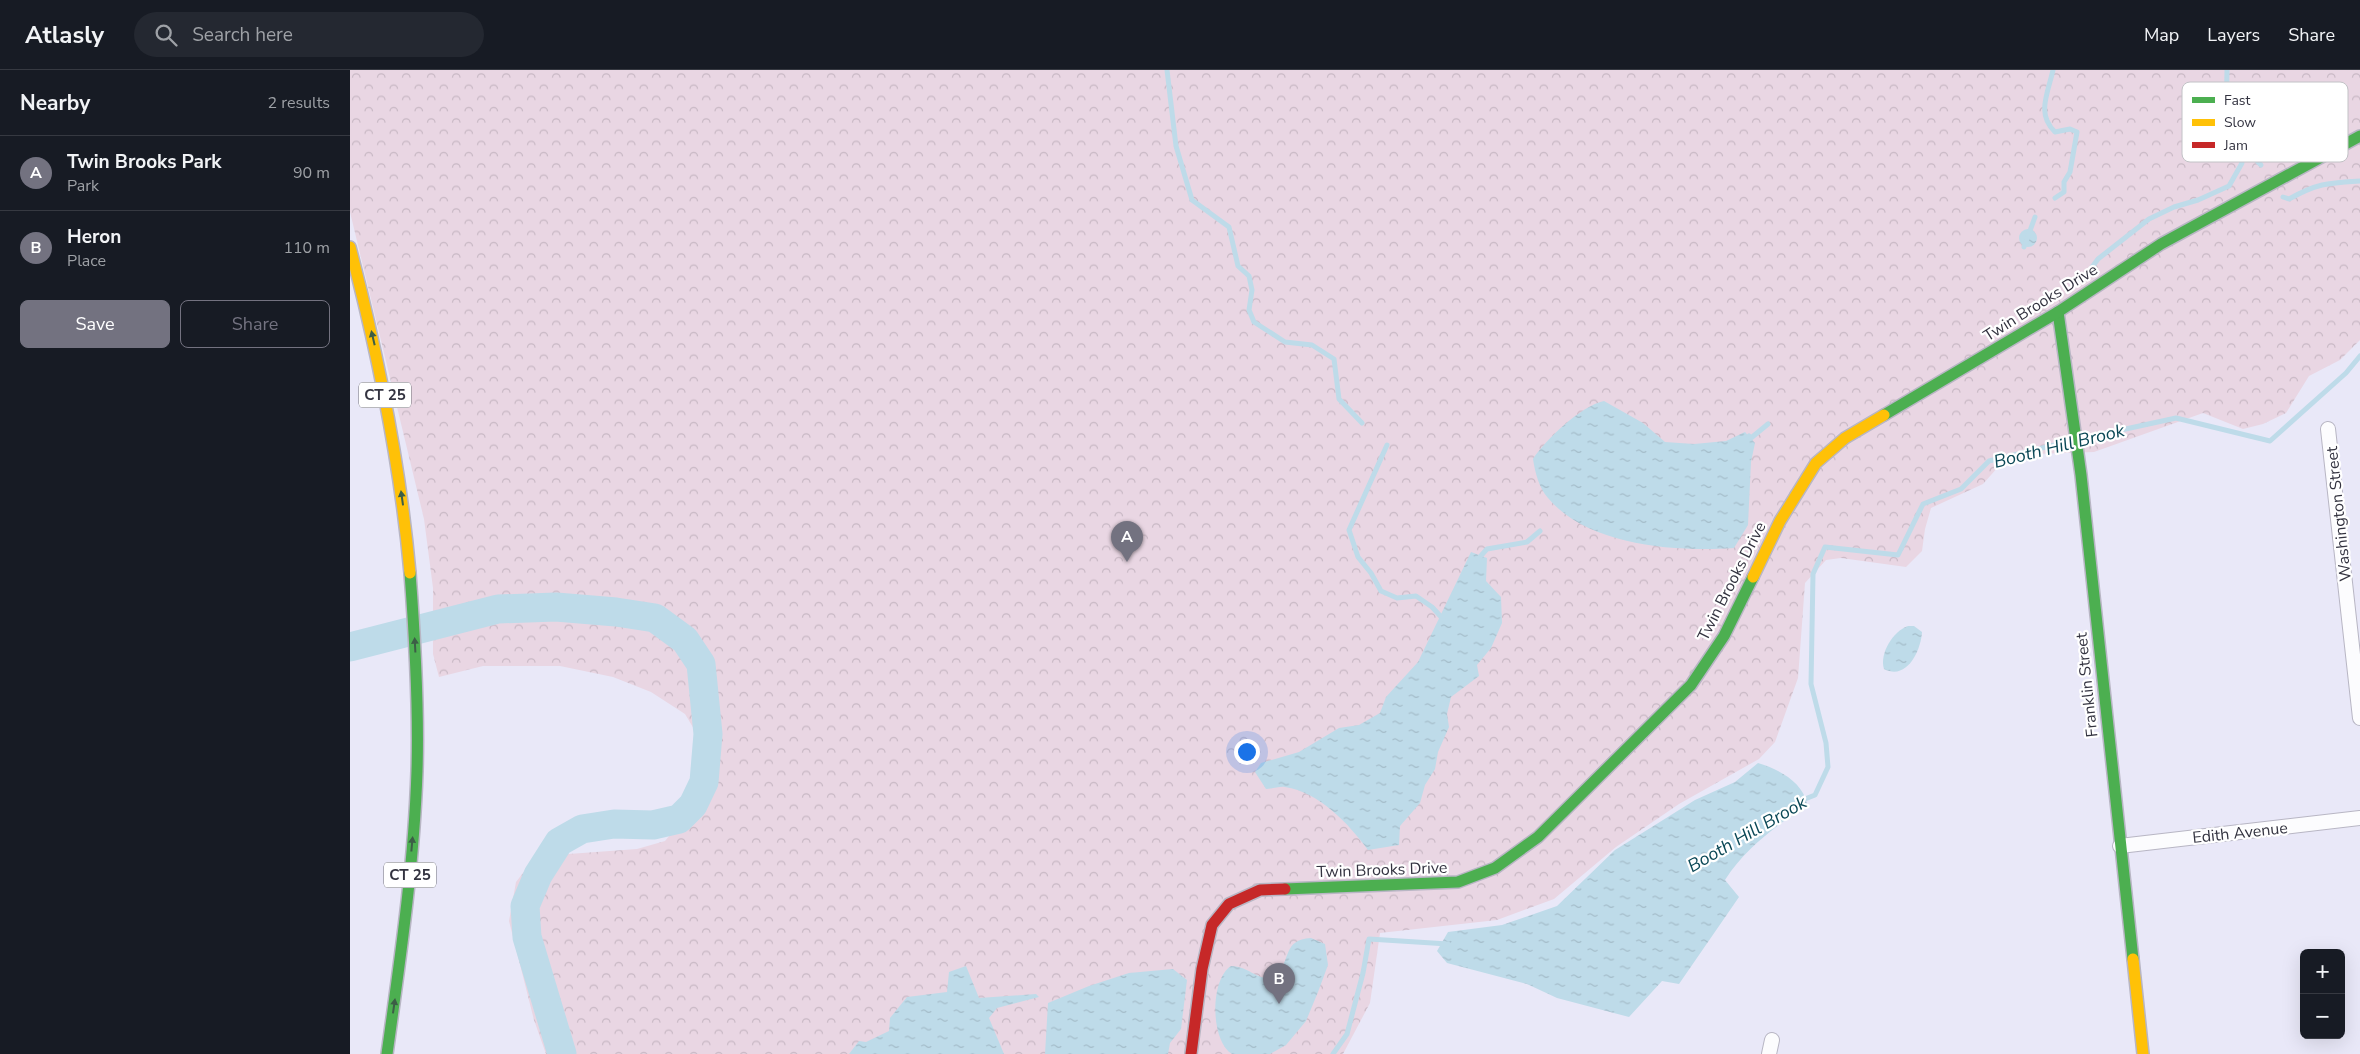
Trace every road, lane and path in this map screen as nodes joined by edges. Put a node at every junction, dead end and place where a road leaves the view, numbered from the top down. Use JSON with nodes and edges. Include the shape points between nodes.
{"nodes":[{"id":1,"x":2360,"y":136,"type":"edge"},
{"id":2,"x":2348,"y":143,"type":"edge"},
{"id":3,"x":2312,"y":162,"type":"edge"},
{"id":4,"x":350,"y":247,"type":"edge"},
{"id":5,"x":2058,"y":312,"type":"junction"},
{"id":6,"x":2328,"y":429,"type":"dead end"},
{"id":7,"x":2360,"y":718,"type":"edge"},
{"id":8,"x":2360,"y":818,"type":"edge"},
{"id":9,"x":2120,"y":846,"type":"junction"},
{"id":10,"x":387,"y":1054,"type":"edge"},
{"id":11,"x":1191,"y":1054,"type":"edge"},
{"id":12,"x":2143,"y":1054,"type":"edge"}],
"edges":[{"from":1,"to":2,"type":"main road","name":"Twin Brooks Drive"},
{"from":3,"to":5,"type":"main road","name":"Twin Brooks Drive","via":[[2161,244]]},
{"from":10,"to":4,"type":"main road","number":"CT 25","one_way":true,"via":[[414,833],[417,694],[408,546],[385,396]]},
{"from":5,"to":9,"type":"main road","name":"Franklin Street","via":[[2081,476]]},
{"from":5,"to":11,"type":"main road","name":"Twin Brooks Drive","via":[[1861,428],[1816,463],[1780,521],[1724,636],[1691,685],[1538,837],[1495,868],[1458,882],[1260,890],[1229,904],[1212,925],[1202,969]]},
{"from":6,"to":7,"type":"street","name":"Washington Street"},
{"from":8,"to":9,"type":"street","name":"Edith Avenue"},
{"from":9,"to":12,"type":"main road","name":"Franklin Street"}]}
